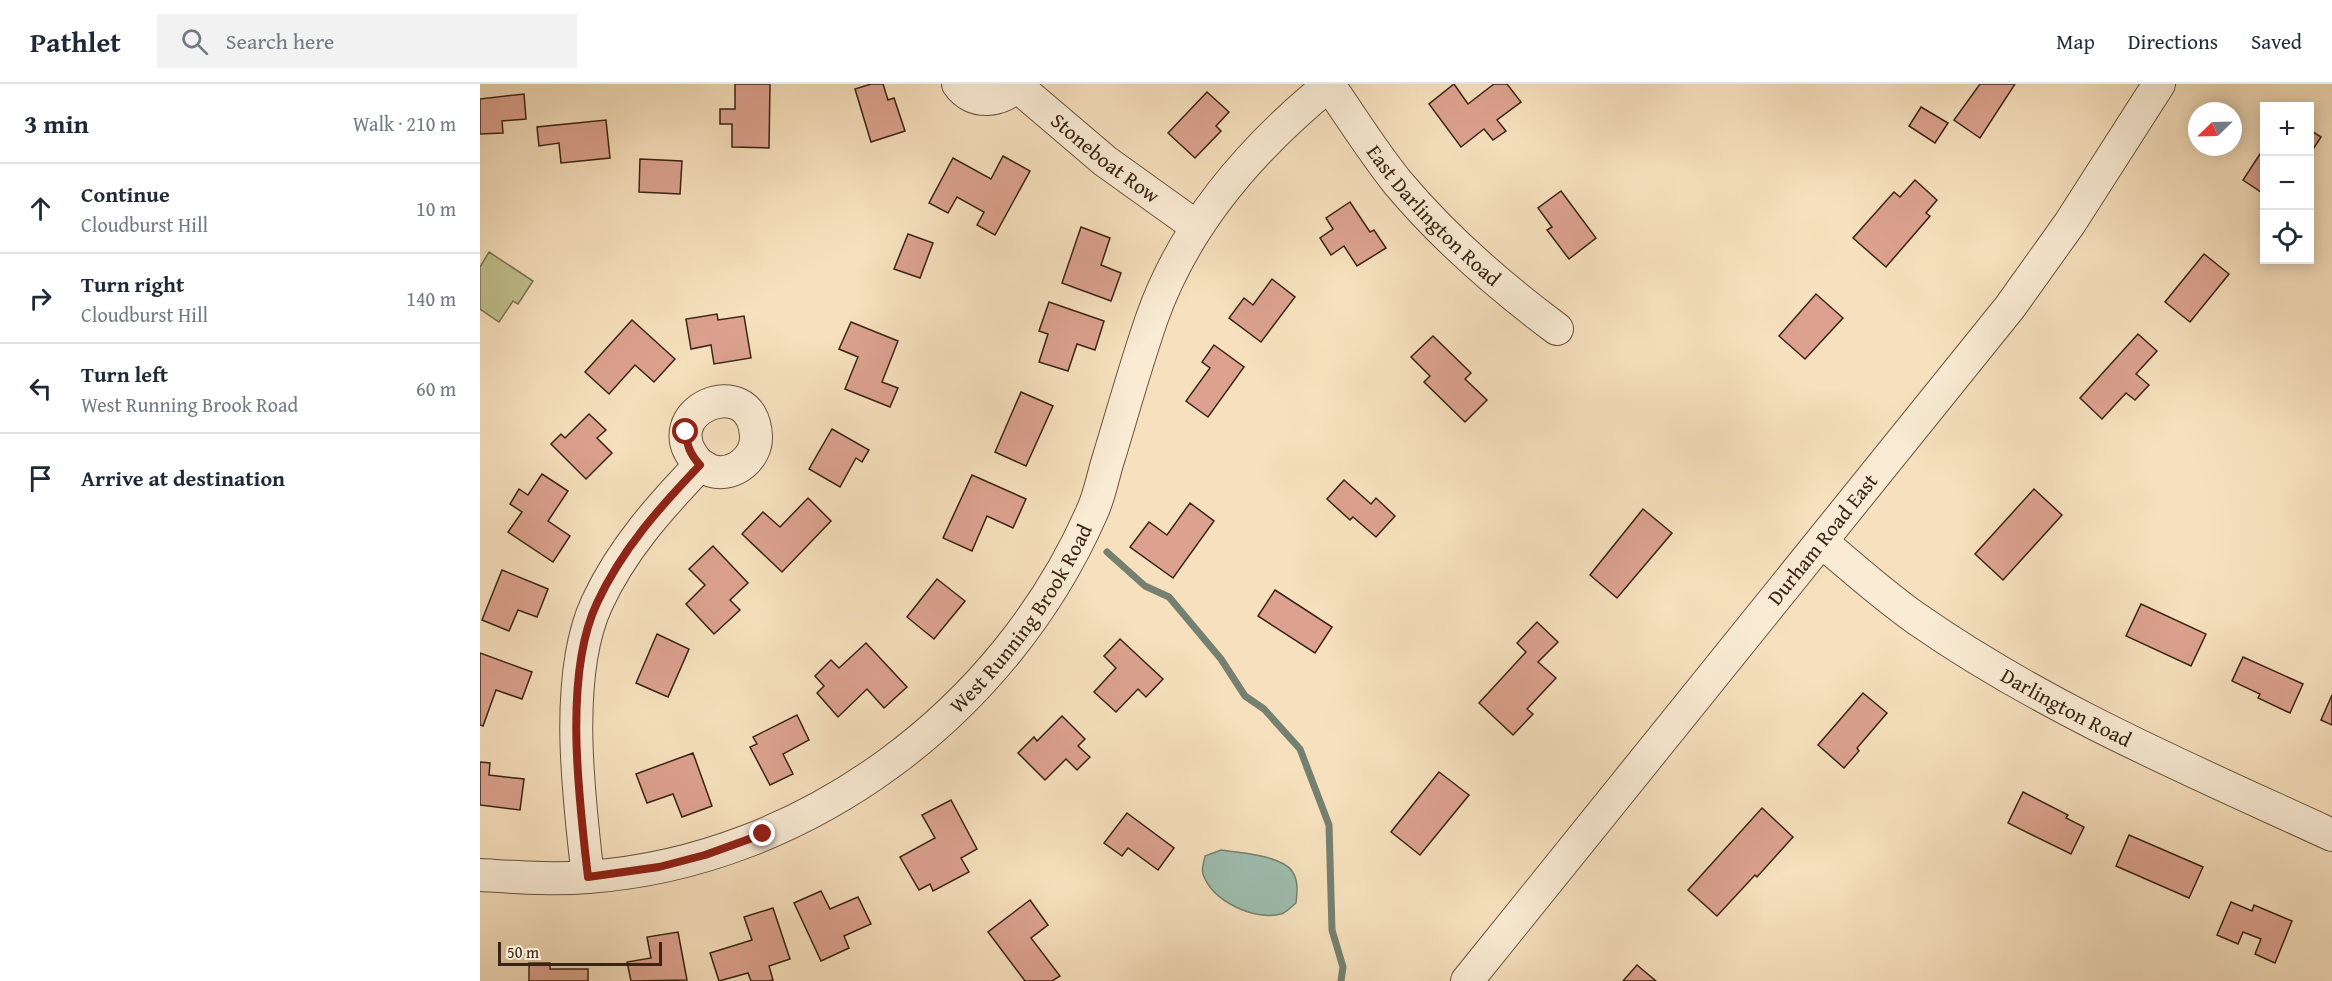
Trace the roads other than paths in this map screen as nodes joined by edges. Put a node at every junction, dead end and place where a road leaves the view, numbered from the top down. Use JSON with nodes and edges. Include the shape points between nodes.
{"nodes":[{"id":1,"x":958,"y":84,"type":"edge"},
{"id":2,"x":2159,"y":84,"type":"edge"},
{"id":3,"x":1017,"y":85,"type":"edge"},
{"id":4,"x":1329,"y":85,"type":"edge"},
{"id":5,"x":1197,"y":227,"type":"junction"},
{"id":6,"x":1557,"y":329,"type":"dead end"},
{"id":7,"x":700,"y":465,"type":"dead end"},
{"id":8,"x":1822,"y":542,"type":"junction"},
{"id":9,"x":2332,"y":836,"type":"edge"},
{"id":10,"x":480,"y":875,"type":"edge"},
{"id":11,"x":588,"y":877,"type":"junction"},
{"id":12,"x":1467,"y":981,"type":"edge"}],
"edges":[{"from":1,"to":3,"type":"street","name":"Stoneboat Row","via":[[982,99],[1006,95]]},
{"from":2,"to":8,"type":"street","name":"Durham Road East","via":[[2010,308]]},
{"from":3,"to":5,"type":"street","name":"Stoneboat Row","via":[[1105,161]]},
{"from":4,"to":5,"type":"street","name":"West Running Brook Road","via":[[1257,151]]},
{"from":4,"to":6,"type":"street","name":"East Darlington Road","via":[[1397,181],[1429,217],[1491,278]]},
{"from":5,"to":11,"type":"street","name":"West Running Brook Road","via":[[1153,314],[1084,530],[1052,591],[974,690],[900,757],[808,813],[705,855],[659,867]]},
{"from":7,"to":11,"type":"street","via":[[633,540],[596,604],[585,643],[578,687],[577,742]]},
{"from":8,"to":9,"type":"street","name":"Darlington Road","via":[[1916,618],[2055,704]]},
{"from":8,"to":12,"type":"street","name":"Durham Road East"},
{"from":10,"to":11,"type":"street","name":"West Running Brook Road"}]}
